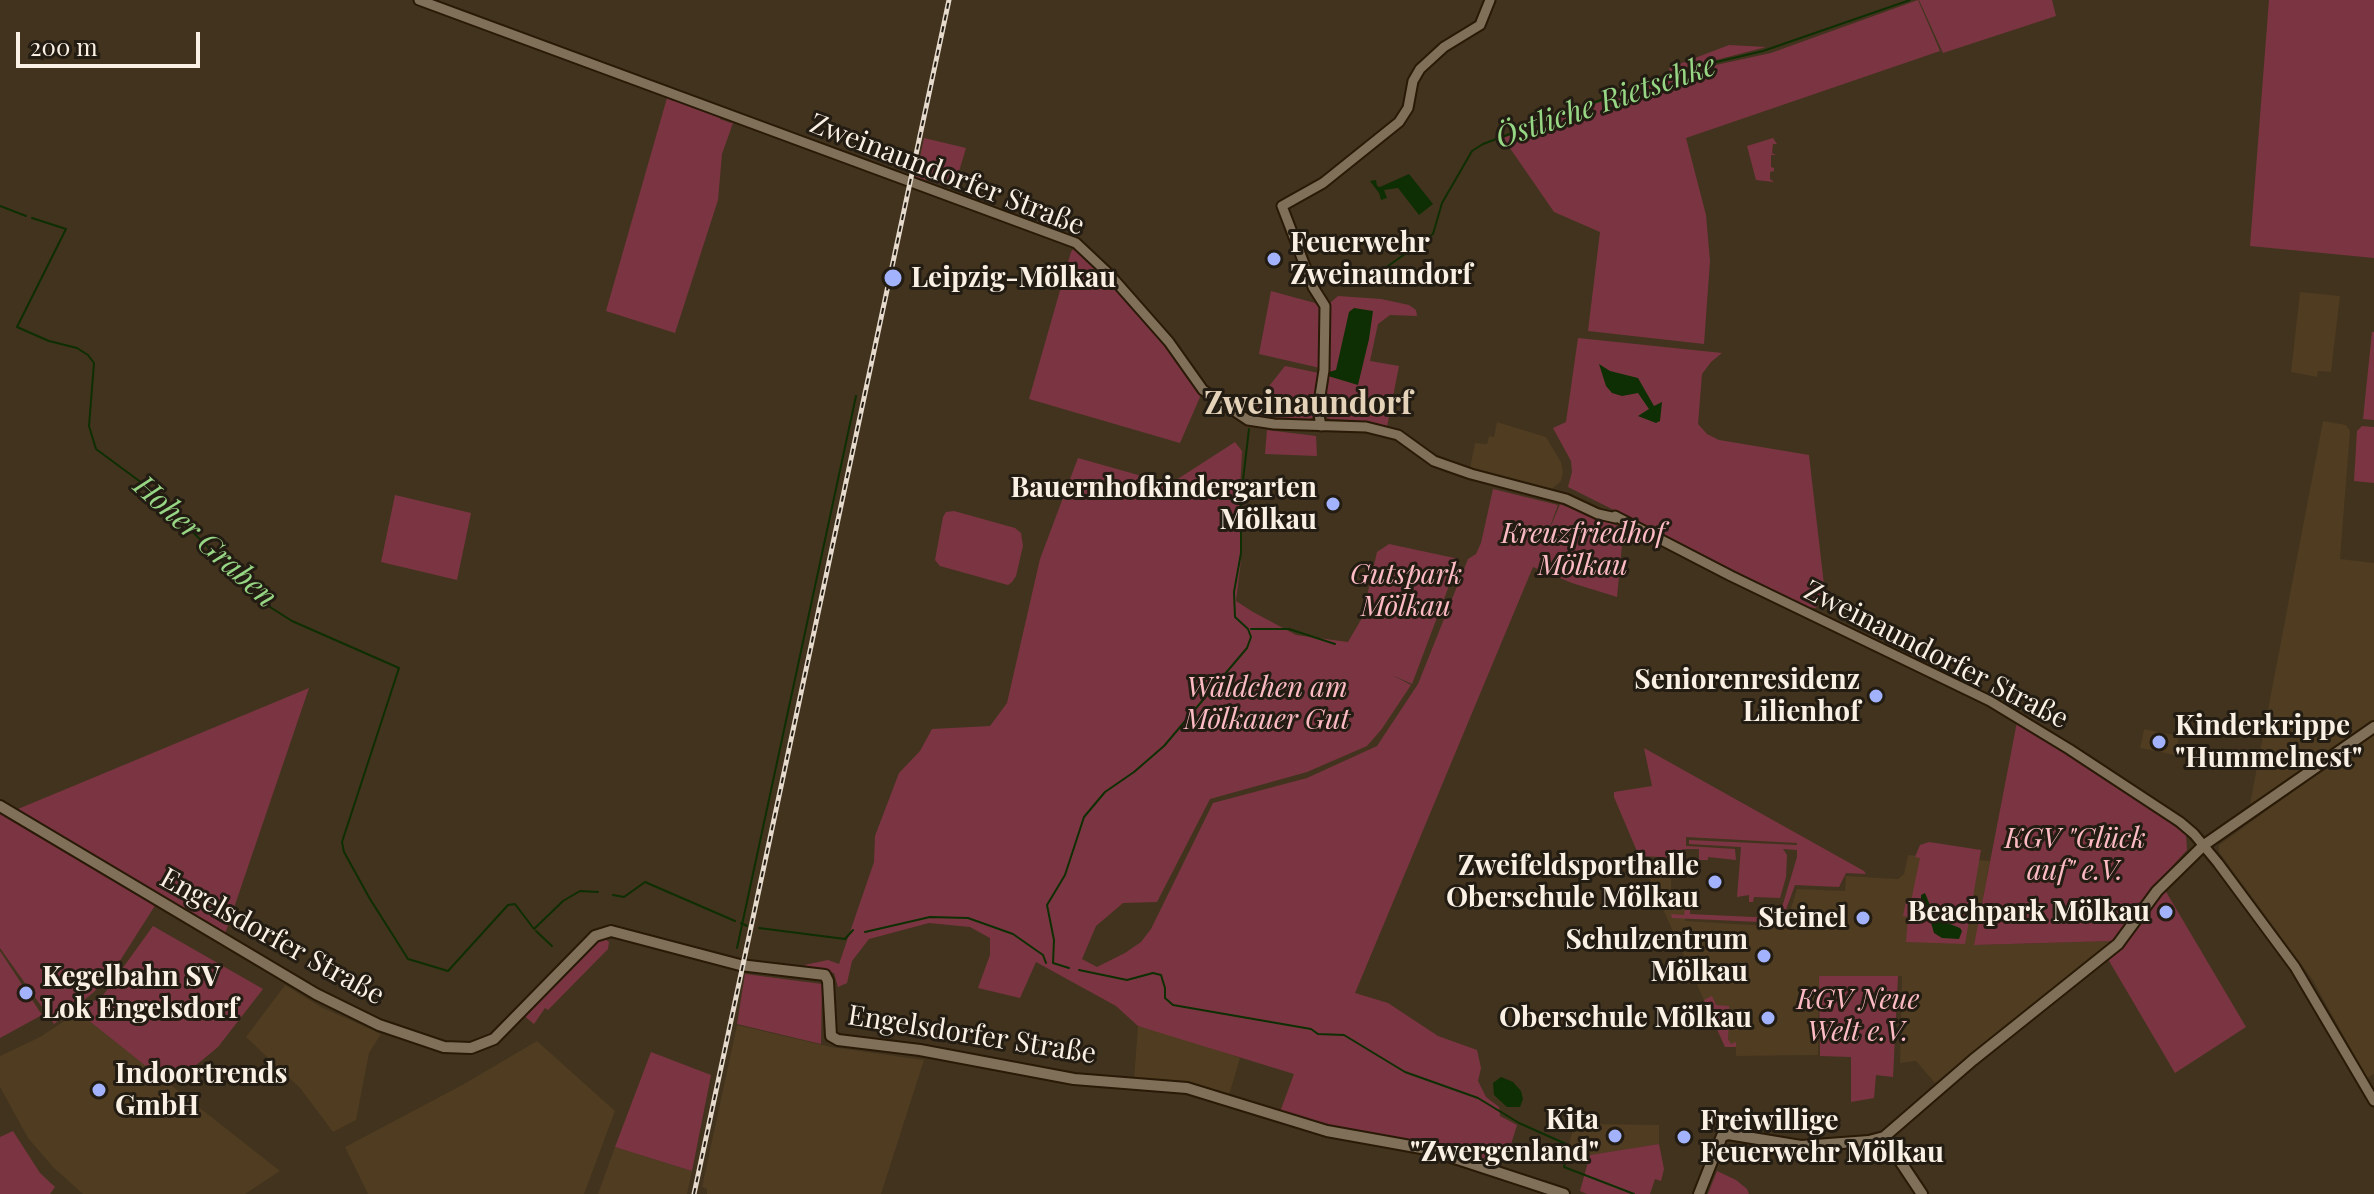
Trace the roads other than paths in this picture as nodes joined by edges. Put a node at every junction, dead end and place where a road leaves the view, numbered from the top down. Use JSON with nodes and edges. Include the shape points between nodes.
{"nodes":[{"id":1,"x":419,"y":0,"type":"edge"},
{"id":2,"x":1490,"y":0,"type":"edge"},
{"id":3,"x":1321,"y":426,"type":"junction"},
{"id":4,"x":2374,"y":727,"type":"edge"},
{"id":5,"x":0,"y":806,"type":"edge"},
{"id":6,"x":2204,"y":845,"type":"junction"},
{"id":7,"x":2374,"y":1101,"type":"edge"},
{"id":8,"x":1884,"y":1137,"type":"junction"},
{"id":9,"x":1564,"y":1194,"type":"edge"},
{"id":10,"x":1699,"y":1194,"type":"edge"},
{"id":11,"x":1922,"y":1194,"type":"edge"}],
"edges":[{"from":1,"to":3,"type":"street","name":"Zweinaundorfer Straße","via":[[1076,243],[1169,342],[1211,397],[1248,420]]},
{"from":2,"to":3,"type":"street","via":[[1476,29],[1420,69],[1399,122],[1323,183],[1282,206],[1326,313]]},
{"from":3,"to":6,"type":"street","name":"Zweinaundorfer Straße","via":[[1366,427],[1398,435],[1434,461],[1616,518],[2011,713],[2180,822]]},
{"from":4,"to":6,"type":"main road"},
{"from":5,"to":9,"type":"main road","name":"Engelsdorfer Straße","via":[[316,994],[379,1025],[444,1047],[471,1048],[494,1039],[595,936],[611,931],[740,965],[825,975],[834,1039],[1074,1079],[1187,1088],[1327,1131],[1427,1149]]},
{"from":6,"to":7,"type":"street","name":"Zweinaundorfer Straße","via":[[2295,967]]},
{"from":6,"to":8,"type":"main road","via":[[2157,891],[2118,944]]},
{"from":8,"to":10,"type":"main road","via":[[1801,1146],[1728,1134],[1722,1136]]},
{"from":8,"to":11,"type":"main road"}]}
